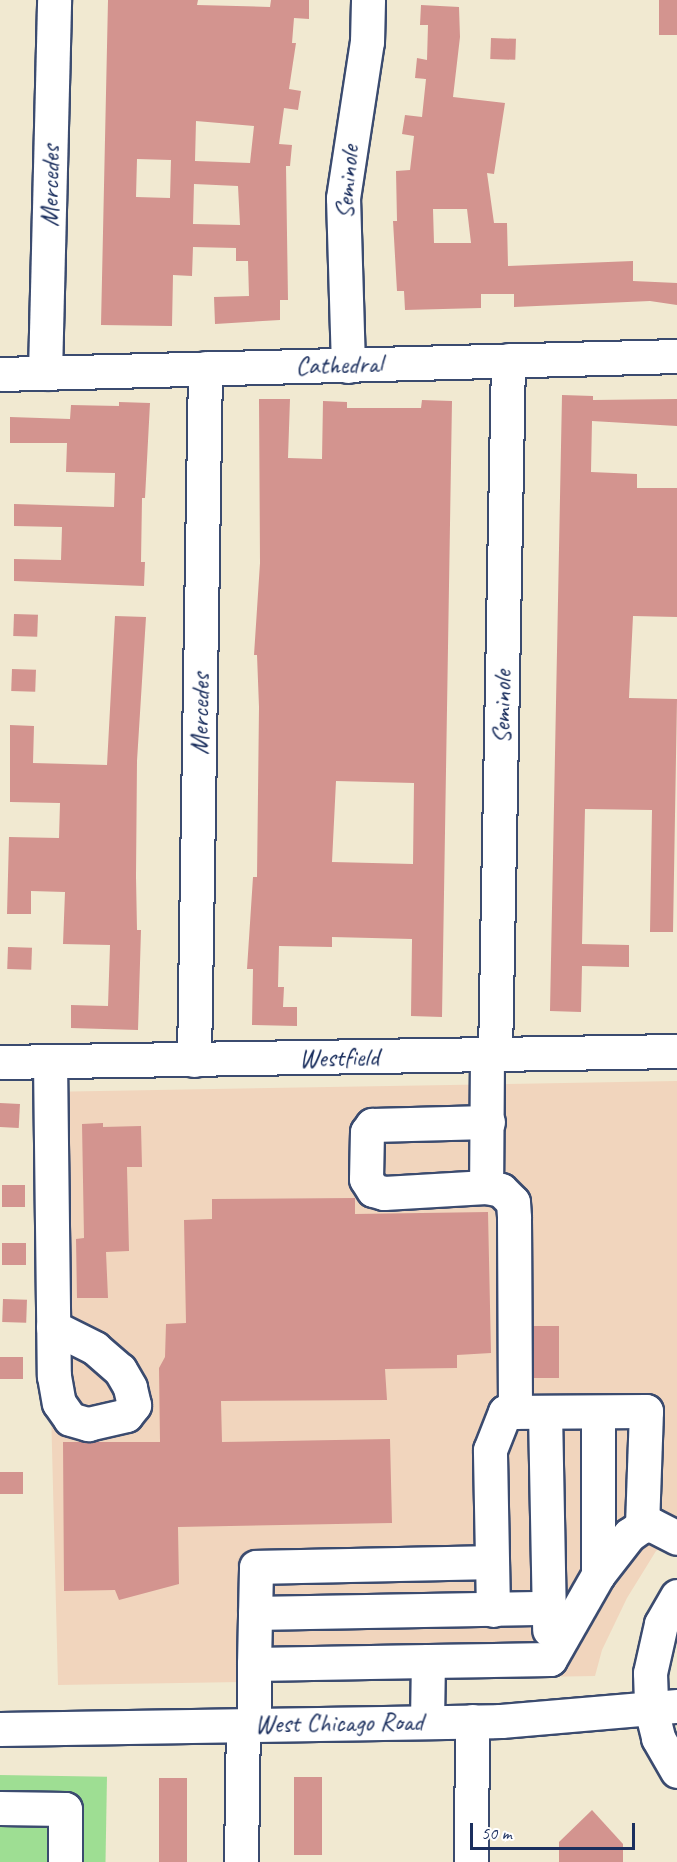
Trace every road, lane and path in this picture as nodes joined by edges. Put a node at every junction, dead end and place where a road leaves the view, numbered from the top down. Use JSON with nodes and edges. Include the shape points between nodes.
{"nodes":[{"id":1,"x":54,"y":0,"type":"edge"},
{"id":2,"x":368,"y":0,"type":"edge"},
{"id":3,"x":677,"y":356,"type":"edge"},
{"id":4,"x":508,"y":360,"type":"junction"},
{"id":5,"x":348,"y":366,"type":"junction"},
{"id":6,"x":206,"y":368,"type":"junction"},
{"id":7,"x":45,"y":373,"type":"junction"},
{"id":8,"x":0,"y":374,"type":"edge"},
{"id":9,"x":677,"y":1051,"type":"edge"},
{"id":10,"x":491,"y":1055,"type":"junction"},
{"id":11,"x":194,"y":1060,"type":"junction"},
{"id":12,"x":50,"y":1061,"type":"junction"},
{"id":13,"x":0,"y":1062,"type":"edge"},
{"id":14,"x":488,"y":1122,"type":"junction"},
{"id":15,"x":486,"y":1187,"type":"junction"},
{"id":16,"x":53,"y":1327,"type":"dead end"},
{"id":17,"x":530,"y":1412,"type":"junction"},
{"id":18,"x":598,"y":1412,"type":"junction"},
{"id":19,"x":642,"y":1526,"type":"junction"},
{"id":20,"x":677,"y":1538,"type":"edge"},
{"id":21,"x":492,"y":1562,"type":"junction"},
{"id":22,"x":598,"y":1575,"type":"junction"},
{"id":23,"x":677,"y":1596,"type":"edge"},
{"id":24,"x":549,"y":1608,"type":"junction"},
{"id":25,"x":493,"y":1610,"type":"junction"},
{"id":26,"x":255,"y":1613,"type":"junction"},
{"id":27,"x":550,"y":1659,"type":"junction"},
{"id":28,"x":429,"y":1661,"type":"junction"},
{"id":29,"x":254,"y":1664,"type":"junction"},
{"id":30,"x":664,"y":1707,"type":"edge"},
{"id":31,"x":428,"y":1722,"type":"junction"},
{"id":32,"x":472,"y":1722,"type":"junction"},
{"id":33,"x":249,"y":1725,"type":"junction"},
{"id":34,"x":0,"y":1729,"type":"edge"},
{"id":35,"x":677,"y":1771,"type":"edge"},
{"id":36,"x":0,"y":1808,"type":"edge"},
{"id":37,"x":65,"y":1862,"type":"edge"},
{"id":38,"x":241,"y":1862,"type":"edge"},
{"id":39,"x":471,"y":1862,"type":"edge"}],
"edges":[{"from":1,"to":7,"type":"street","name":"Mercedes"},
{"from":2,"to":5,"type":"street","name":"Seminole","via":[[367,42],[343,198]]},
{"from":3,"to":4,"type":"street","name":"Cathedral"},
{"from":4,"to":5,"type":"street","name":"Cathedral"},
{"from":4,"to":10,"type":"street","name":"Seminole"},
{"from":5,"to":6,"type":"street","name":"Cathedral"},
{"from":6,"to":7,"type":"street","name":"Cathedral"},
{"from":6,"to":11,"type":"street","name":"Mercedes"},
{"from":7,"to":8,"type":"street","name":"Cathedral"},
{"from":9,"to":10,"type":"street","name":"Westfield"},
{"from":10,"to":11,"type":"street","name":"Westfield"},
{"from":10,"to":14,"type":"street","name":"Seminole"},
{"from":11,"to":12,"type":"street","name":"Westfield"},
{"from":12,"to":13,"type":"street","name":"Westfield"},
{"from":12,"to":16,"type":"street"},
{"from":14,"to":15,"type":"street","name":"Seminole"},
{"from":14,"to":15,"type":"street","via":[[383,1124],[372,1125],[367,1132],[366,1179],[374,1190],[384,1193]]},
{"from":15,"to":17,"type":"street","via":[[501,1190],[513,1202]]},
{"from":17,"to":18,"type":"street"},
{"from":17,"to":21,"type":"street","via":[[505,1412],[490,1450]]},
{"from":17,"to":24,"type":"street"},
{"from":18,"to":19,"type":"street","via":[[646,1411]]},
{"from":18,"to":22,"type":"street"},
{"from":19,"to":20,"type":"street","via":[[652,1525]]},
{"from":19,"to":22,"type":"street","via":[[629,1535]]},
{"from":21,"to":25,"type":"street"},
{"from":21,"to":26,"type":"street","via":[[256,1567]]},
{"from":22,"to":27,"type":"street"},
{"from":23,"to":30,"type":"street","via":[[655,1641],[650,1673]]},
{"from":24,"to":25,"type":"street"},
{"from":24,"to":27,"type":"street"},
{"from":25,"to":26,"type":"street"},
{"from":26,"to":29,"type":"street"},
{"from":27,"to":28,"type":"street"},
{"from":28,"to":29,"type":"street"},
{"from":28,"to":31,"type":"street"},
{"from":29,"to":33,"type":"street"},
{"from":30,"to":32,"type":"street","name":"West Chicago Road","via":[[577,1717]]},
{"from":30,"to":35,"type":"street","via":[[658,1737]]},
{"from":31,"to":32,"type":"street","name":"West Chicago Road"},
{"from":31,"to":33,"type":"street","name":"West Chicago Road"},
{"from":32,"to":39,"type":"street"},
{"from":33,"to":34,"type":"street","name":"West Chicago Road"},
{"from":33,"to":38,"type":"street"},
{"from":36,"to":37,"type":"street","via":[[65,1809]]}]}
